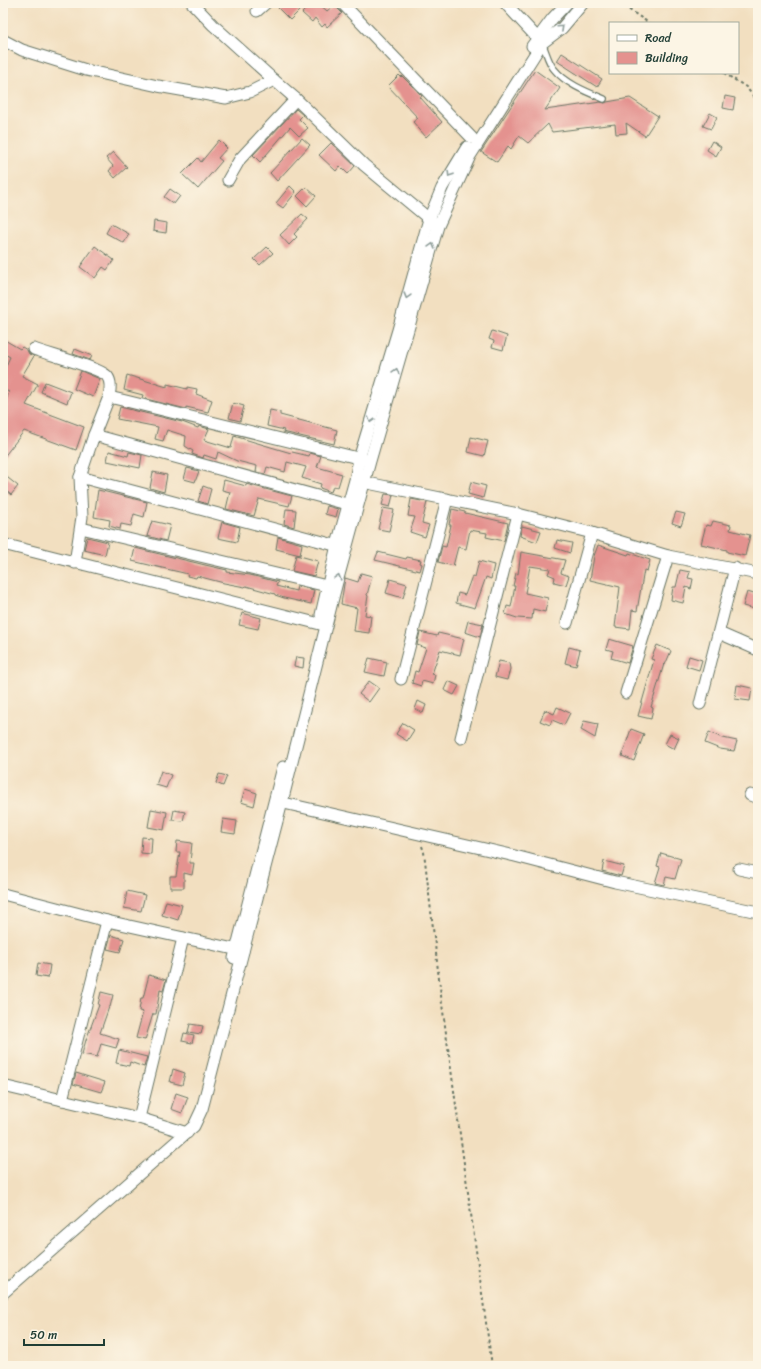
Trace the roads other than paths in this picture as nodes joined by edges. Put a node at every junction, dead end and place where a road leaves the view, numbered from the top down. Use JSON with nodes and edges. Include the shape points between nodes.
{"nodes":[{"id":1,"x":192,"y":3,"type":"edge"},
{"id":2,"x":266,"y":3,"type":"edge"},
{"id":3,"x":342,"y":3,"type":"edge"},
{"id":4,"x":505,"y":3,"type":"edge"},
{"id":5,"x":567,"y":3,"type":"edge"},
{"id":6,"x":583,"y":3,"type":"edge"},
{"id":7,"x":257,"y":10,"type":"dead end"},
{"id":8,"x":3,"y":40,"type":"edge"},
{"id":9,"x":540,"y":41,"type":"junction"},
{"id":10,"x":274,"y":80,"type":"junction"},
{"id":11,"x":296,"y":99,"type":"junction"},
{"id":12,"x":604,"y":99,"type":"dead end"},
{"id":13,"x":472,"y":138,"type":"junction"},
{"id":14,"x":228,"y":180,"type":"dead end"},
{"id":15,"x":429,"y":219,"type":"junction"},
{"id":16,"x":438,"y":226,"type":"junction"},
{"id":17,"x":34,"y":350,"type":"dead end"},
{"id":18,"x":109,"y":397,"type":"junction"},
{"id":19,"x":94,"y":435,"type":"junction"},
{"id":20,"x":364,"y":460,"type":"junction"},
{"id":21,"x":80,"y":477,"type":"junction"},
{"id":22,"x":360,"y":481,"type":"junction"},
{"id":23,"x":448,"y":499,"type":"junction"},
{"id":24,"x":353,"y":506,"type":"junction"},
{"id":25,"x":518,"y":514,"type":"junction"},
{"id":26,"x":81,"y":528,"type":"junction"},
{"id":27,"x":592,"y":533,"type":"junction"},
{"id":28,"x":3,"y":544,"type":"edge"},
{"id":29,"x":342,"y":547,"type":"junction"},
{"id":30,"x":668,"y":556,"type":"junction"},
{"id":31,"x":75,"y":563,"type":"junction"},
{"id":32,"x":735,"y":568,"type":"junction"},
{"id":33,"x":758,"y":574,"type":"edge"},
{"id":34,"x":327,"y":586,"type":"junction"},
{"id":35,"x":567,"y":623,"type":"dead end"},
{"id":36,"x":320,"y":624,"type":"junction"},
{"id":37,"x":718,"y":633,"type":"junction"},
{"id":38,"x":758,"y":650,"type":"edge"},
{"id":39,"x":401,"y":680,"type":"dead end"},
{"id":40,"x":626,"y":693,"type":"dead end"},
{"id":41,"x":700,"y":704,"type":"dead end"},
{"id":42,"x":462,"y":738,"type":"dead end"},
{"id":43,"x":278,"y":801,"type":"junction"},
{"id":44,"x":739,"y":869,"type":"dead end"},
{"id":45,"x":758,"y":873,"type":"edge"},
{"id":46,"x":3,"y":894,"type":"edge"},
{"id":47,"x":758,"y":912,"type":"edge"},
{"id":48,"x":107,"y":921,"type":"junction"},
{"id":49,"x":183,"y":938,"type":"junction"},
{"id":50,"x":240,"y":951,"type":"junction"},
{"id":51,"x":3,"y":1086,"type":"edge"},
{"id":52,"x":62,"y":1100,"type":"junction"},
{"id":53,"x":139,"y":1118,"type":"junction"},
{"id":54,"x":187,"y":1133,"type":"junction"},
{"id":55,"x":3,"y":1293,"type":"edge"}],
"edges":[{"from":1,"to":10,"type":"street"},
{"from":2,"to":7,"type":"street"},
{"from":3,"to":13,"type":"street"},
{"from":4,"to":9,"type":"street"},
{"from":5,"to":9,"type":"street"},
{"from":9,"to":6,"type":"street","one_way":true,"via":[[562,28]]},
{"from":8,"to":10,"type":"street","via":[[22,50],[86,70],[226,98],[250,92]]},
{"from":9,"to":12,"type":"lane","via":[[553,68],[560,76],[580,89]]},
{"from":9,"to":13,"type":"street"},
{"from":9,"to":16,"type":"street","via":[[470,156]]},
{"from":10,"to":11,"type":"street"},
{"from":11,"to":14,"type":"street","via":[[240,159]]},
{"from":11,"to":15,"type":"street","via":[[364,165]]},
{"from":13,"to":15,"type":"street","one_way":true,"via":[[442,188]]},
{"from":15,"to":16,"type":"street"},
{"from":15,"to":20,"type":"street","one_way":true},
{"from":20,"to":16,"type":"street","one_way":true},
{"from":17,"to":18,"type":"street","via":[[97,370],[107,376],[110,383]]},
{"from":18,"to":19,"type":"street"},
{"from":18,"to":20,"type":"street"},
{"from":19,"to":21,"type":"street"},
{"from":19,"to":24,"type":"street"},
{"from":20,"to":22,"type":"street"},
{"from":21,"to":26,"type":"street"},
{"from":21,"to":29,"type":"street"},
{"from":22,"to":23,"type":"street"},
{"from":22,"to":24,"type":"street"},
{"from":23,"to":25,"type":"street"},
{"from":23,"to":39,"type":"street"},
{"from":24,"to":29,"type":"street"},
{"from":25,"to":27,"type":"street"},
{"from":25,"to":42,"type":"street"},
{"from":26,"to":31,"type":"street"},
{"from":26,"to":34,"type":"street"},
{"from":27,"to":30,"type":"street"},
{"from":27,"to":35,"type":"street"},
{"from":28,"to":31,"type":"street"},
{"from":29,"to":34,"type":"street"},
{"from":43,"to":29,"type":"street","one_way":true,"via":[[334,594]]},
{"from":30,"to":32,"type":"street"},
{"from":30,"to":40,"type":"street"},
{"from":31,"to":36,"type":"street"},
{"from":32,"to":33,"type":"street"},
{"from":32,"to":37,"type":"street"},
{"from":34,"to":36,"type":"street"},
{"from":36,"to":43,"type":"street"},
{"from":37,"to":38,"type":"street"},
{"from":37,"to":41,"type":"street"},
{"from":43,"to":47,"type":"street","via":[[615,882]]},
{"from":43,"to":50,"type":"street"},
{"from":44,"to":45,"type":"street"},
{"from":46,"to":48,"type":"street"},
{"from":48,"to":49,"type":"street"},
{"from":48,"to":52,"type":"street"},
{"from":49,"to":50,"type":"street"},
{"from":49,"to":53,"type":"street"},
{"from":50,"to":54,"type":"street","via":[[202,1109],[194,1126]]},
{"from":51,"to":52,"type":"street"},
{"from":52,"to":53,"type":"street"},
{"from":53,"to":54,"type":"street"},
{"from":54,"to":55,"type":"street"}]}
